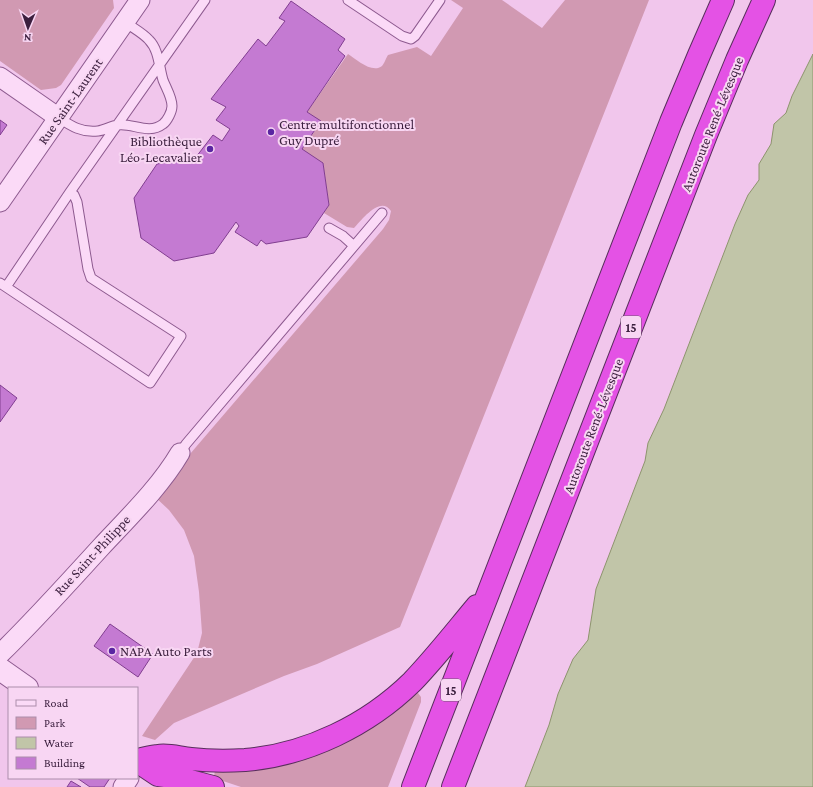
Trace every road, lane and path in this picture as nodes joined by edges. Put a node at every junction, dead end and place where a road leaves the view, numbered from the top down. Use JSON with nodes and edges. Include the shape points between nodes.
{"nodes":[{"id":1,"x":140,"y":0,"type":"edge"},
{"id":2,"x":205,"y":0,"type":"edge"},
{"id":3,"x":348,"y":0,"type":"edge"},
{"id":4,"x":440,"y":0,"type":"edge"},
{"id":5,"x":724,"y":0,"type":"edge"},
{"id":6,"x":764,"y":0,"type":"edge"},
{"id":7,"x":125,"y":22,"type":"junction"},
{"id":8,"x":160,"y":65,"type":"junction"},
{"id":9,"x":0,"y":77,"type":"edge"},
{"id":10,"x":58,"y":118,"type":"junction"},
{"id":11,"x":118,"y":125,"type":"junction"},
{"id":12,"x":70,"y":192,"type":"junction"},
{"id":13,"x":0,"y":202,"type":"edge"},
{"id":14,"x":382,"y":213,"type":"dead end"},
{"id":15,"x":329,"y":228,"type":"dead end"},
{"id":16,"x":354,"y":246,"type":"junction"},
{"id":17,"x":3,"y":285,"type":"edge"},
{"id":18,"x":180,"y":453,"type":"joint"},
{"id":19,"x":488,"y":593,"type":"junction"},
{"id":20,"x":0,"y":654,"type":"edge"},
{"id":21,"x":0,"y":669,"type":"edge"},
{"id":22,"x":26,"y":687,"type":"edge"},
{"id":23,"x":138,"y":761,"type":"edge"},
{"id":24,"x":138,"y":762,"type":"edge"},
{"id":25,"x":213,"y":787,"type":"edge"},
{"id":26,"x":413,"y":787,"type":"edge"},
{"id":27,"x":453,"y":787,"type":"edge"}],
"edges":[{"from":1,"to":7,"type":"street","name":"Rue Saint-Laurent"},
{"from":2,"to":8,"type":"lane"},
{"from":3,"to":4,"type":"lane","via":[[402,36],[411,39]]},
{"from":5,"to":19,"type":"highway","number":"15","via":[[671,122]]},
{"from":6,"to":27,"type":"highway","name":"Autoroute René-Lévesque","number":"15","via":[[706,136]]},
{"from":7,"to":8,"type":"lane","via":[[149,40]]},
{"from":7,"to":10,"type":"street","name":"Rue Saint-Laurent"},
{"from":8,"to":11,"type":"lane"},
{"from":8,"to":11,"type":"lane","via":[[171,99],[172,106],[168,119],[158,127],[150,129]]},
{"from":9,"to":10,"type":"street"},
{"from":10,"to":11,"type":"lane","via":[[83,130],[97,131]]},
{"from":10,"to":13,"type":"street","name":"Rue Saint-Laurent"},
{"from":11,"to":12,"type":"lane"},
{"from":12,"to":17,"type":"lane"},
{"from":12,"to":17,"type":"lane","via":[[77,202],[88,269],[92,278],[181,336],[150,383]]},
{"from":14,"to":16,"type":"lane"},
{"from":15,"to":16,"type":"lane"},
{"from":16,"to":18,"type":"lane"},
{"from":18,"to":20,"type":"street","name":"Rue Saint-Philippe","via":[[157,485]]},
{"from":19,"to":23,"type":"highway","via":[[411,682],[371,715],[336,735],[301,748],[261,758],[210,760],[158,755]]},
{"from":19,"to":26,"type":"highway","number":"15"},
{"from":21,"to":22,"type":"street"},
{"from":24,"to":25,"type":"highway","via":[[158,774]]}]}
